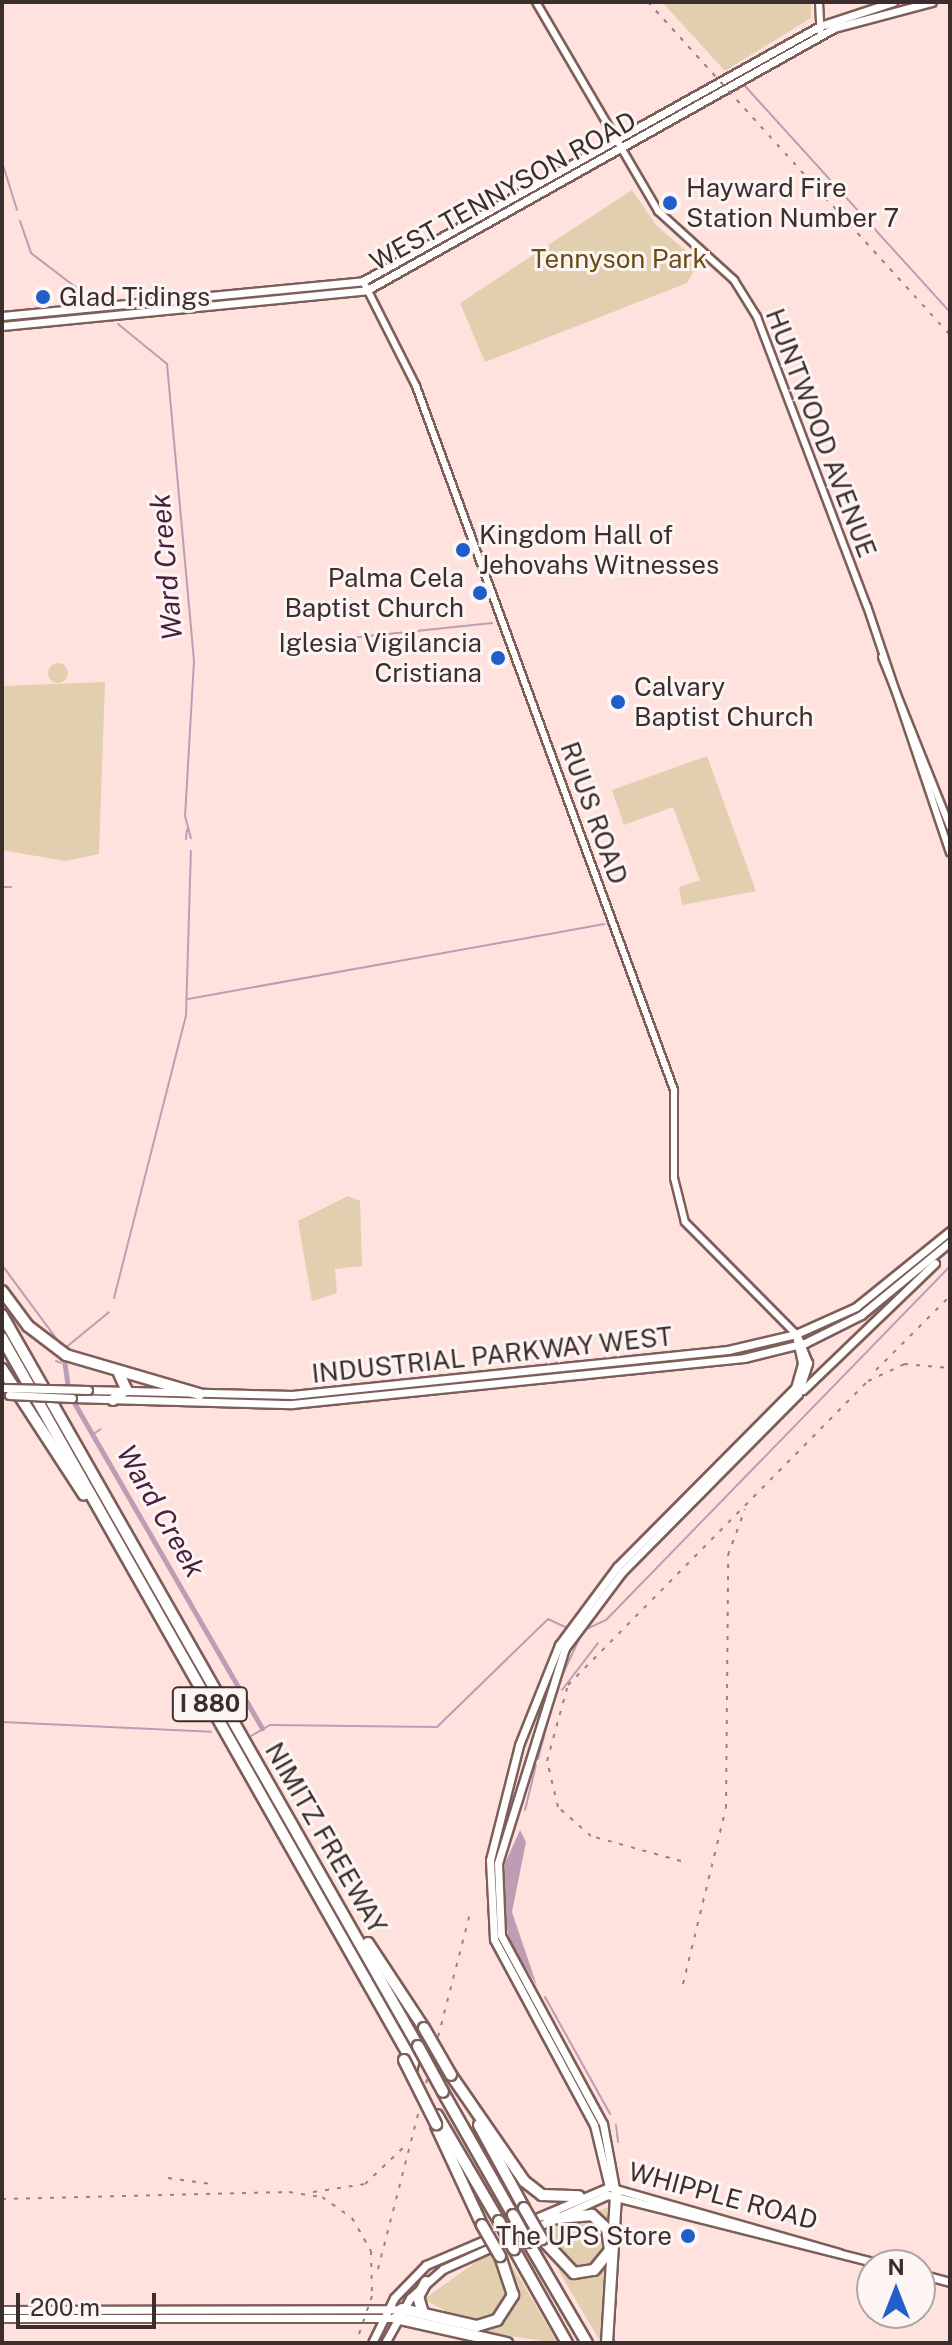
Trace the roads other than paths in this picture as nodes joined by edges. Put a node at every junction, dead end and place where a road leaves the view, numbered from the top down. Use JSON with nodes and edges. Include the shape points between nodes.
{"nodes":[{"id":1,"x":536,"y":2,"type":"edge"},
{"id":2,"x":819,"y":2,"type":"edge"},
{"id":3,"x":893,"y":2,"type":"edge"},
{"id":4,"x":932,"y":2,"type":"edge"},
{"id":5,"x":821,"y":31,"type":"junction"},
{"id":6,"x":617,"y":145,"type":"junction"},
{"id":7,"x":363,"y":281,"type":"junction"},
{"id":8,"x":367,"y":290,"type":"junction"},
{"id":9,"x":2,"y":316,"type":"edge"},
{"id":10,"x":2,"y":326,"type":"edge"},
{"id":11,"x":882,"y":657,"type":"junction"},
{"id":12,"x":950,"y":827,"type":"edge"},
{"id":13,"x":950,"y":852,"type":"edge"},
{"id":14,"x":950,"y":1231,"type":"edge"},
{"id":15,"x":950,"y":1242,"type":"edge"},
{"id":16,"x":950,"y":1249,"type":"edge"},
{"id":17,"x":2,"y":1291,"type":"edge"},
{"id":18,"x":2,"y":1315,"type":"edge"},
{"id":19,"x":2,"y":1325,"type":"edge"},
{"id":20,"x":796,"y":1334,"type":"junction"},
{"id":21,"x":2,"y":1338,"type":"edge"},
{"id":22,"x":801,"y":1344,"type":"junction"},
{"id":23,"x":2,"y":1350,"type":"edge"},
{"id":24,"x":2,"y":1369,"type":"edge"},
{"id":25,"x":117,"y":1371,"type":"junction"},
{"id":26,"x":4,"y":1391,"type":"edge"},
{"id":27,"x":124,"y":1392,"type":"junction"},
{"id":28,"x":199,"y":1394,"type":"junction"},
{"id":29,"x":798,"y":1394,"type":"junction"},
{"id":30,"x":113,"y":1400,"type":"junction"},
{"id":31,"x":84,"y":1495,"type":"junction"},
{"id":32,"x":589,"y":1604,"type":"junction"},
{"id":33,"x":562,"y":1647,"type":"junction"},
{"id":34,"x":519,"y":1745,"type":"junction"},
{"id":35,"x":527,"y":1751,"type":"junction"},
{"id":36,"x":336,"y":1900,"type":"junction"},
{"id":37,"x":527,"y":1995,"type":"junction"},
{"id":38,"x":408,"y":2026,"type":"junction"},
{"id":39,"x":404,"y":2060,"type":"junction"},
{"id":40,"x":411,"y":2072,"type":"junction"},
{"id":41,"x":451,"y":2075,"type":"junction"},
{"id":42,"x":436,"y":2120,"type":"junction"},
{"id":43,"x":614,"y":2189,"type":"junction"},
{"id":44,"x":579,"y":2196,"type":"junction"},
{"id":45,"x":548,"y":2219,"type":"junction"},
{"id":46,"x":856,"y":2257,"type":"edge"},
{"id":47,"x":426,"y":2282,"type":"junction"},
{"id":48,"x":388,"y":2307,"type":"junction"},
{"id":49,"x":2,"y":2310,"type":"edge"},
{"id":50,"x":399,"y":2313,"type":"junction"},
{"id":51,"x":423,"y":2313,"type":"junction"},
{"id":52,"x":383,"y":2316,"type":"junction"},
{"id":53,"x":2,"y":2318,"type":"edge"},
{"id":54,"x":372,"y":2343,"type":"edge"},
{"id":55,"x":385,"y":2343,"type":"edge"},
{"id":56,"x":507,"y":2343,"type":"edge"},
{"id":57,"x":567,"y":2343,"type":"edge"},
{"id":58,"x":587,"y":2343,"type":"edge"},
{"id":59,"x":607,"y":2343,"type":"edge"}],
"edges":[{"from":1,"to":6,"type":"street","name":"HUNTWOOD AVENUE"},
{"from":2,"to":5,"type":"street"},
{"from":3,"to":5,"type":"main road"},
{"from":4,"to":5,"type":"main road"},
{"from":5,"to":6,"type":"main road","name":"WEST TENNYSON ROAD"},
{"from":6,"to":7,"type":"main road","name":"WEST TENNYSON ROAD"},
{"from":6,"to":8,"type":"main road","name":"WEST TENNYSON ROAD"},
{"from":6,"to":11,"type":"street","name":"HUNTWOOD AVENUE","via":[[658,211],[734,280],[757,317]]},
{"from":7,"to":8,"type":"street","name":"RUUS ROAD"},
{"from":7,"to":9,"type":"main road","name":"WEST TENNYSON ROAD"},
{"from":8,"to":10,"type":"main road","name":"WEST TENNYSON ROAD"},
{"from":8,"to":20,"type":"street","name":"RUUS ROAD","via":[[419,393],[674,1090],[674,1178],[685,1222]]},
{"from":11,"to":12,"type":"street","name":"HUNTWOOD AVENUE"},
{"from":11,"to":13,"type":"street","name":"HUNTWOOD AVENUE"},
{"from":14,"to":20,"type":"main road","name":"INDUSTRIAL PARKWAY WEST","via":[[884,1290]]},
{"from":15,"to":22,"type":"main road","name":"INDUSTRIAL PARKWAY WEST","via":[[889,1298]]},
{"from":16,"to":29,"type":"main road"},
{"from":17,"to":25,"type":"highway","via":[[57,1350]]},
{"from":18,"to":36,"type":"highway","name":"NIMITZ FREEWAY","number":"I 880"},
{"from":19,"to":38,"type":"highway","number":"I 880","via":[[393,2013]]},
{"from":20,"to":22,"type":"main road"},
{"from":20,"to":28,"type":"main road","name":"INDUSTRIAL PARKWAY WEST","via":[[728,1350],[303,1394]]},
{"from":21,"to":40,"type":"highway","number":"I 880","via":[[413,2063]]},
{"from":22,"to":29,"type":"main road","via":[[807,1372]]},
{"from":22,"to":30,"type":"main road","name":"INDUSTRIAL PARKWAY WEST","via":[[729,1360],[292,1404]]},
{"from":22,"to":32,"type":"main road","via":[[795,1388]]},
{"from":23,"to":31,"type":"highway","name":"NIMITZ FREEWAY","number":"I 880"},
{"from":24,"to":31,"type":"highway"},
{"from":25,"to":27,"type":"highway"},
{"from":25,"to":28,"type":"highway"},
{"from":26,"to":27,"type":"main road","name":"INDUSTRIAL PARKWAY WEST","bridge":true},
{"from":26,"to":30,"type":"main road","name":"INDUSTRIAL PARKWAY WEST","bridge":true},
{"from":27,"to":28,"type":"main road","name":"INDUSTRIAL PARKWAY WEST"},
{"from":27,"to":30,"type":"highway"},
{"from":29,"to":32,"type":"main road"},
{"from":31,"to":39,"type":"highway","name":"NIMITZ FREEWAY","number":"I 880"},
{"from":32,"to":33,"type":"main road"},
{"from":33,"to":34,"type":"main road"},
{"from":33,"to":35,"type":"main road"},
{"from":34,"to":35,"type":"main road"},
{"from":34,"to":37,"type":"main road","via":[[487,1902],[494,1939]]},
{"from":35,"to":37,"type":"main road","via":[[495,1895],[501,1935]]},
{"from":36,"to":38,"type":"highway","name":"NIMITZ FREEWAY","number":"I 880"},
{"from":36,"to":41,"type":"highway","bridge":true},
{"from":37,"to":43,"type":"main road","via":[[603,2124]]},
{"from":38,"to":58,"type":"highway","name":"NIMITZ FREEWAY","number":"I 880","bridge":true},
{"from":39,"to":40,"type":"highway","name":"NIMITZ FREEWAY","number":"I 880"},
{"from":39,"to":42,"type":"highway","bridge":true},
{"from":40,"to":42,"type":"highway","name":"NIMITZ FREEWAY","number":"I 880","bridge":true},
{"from":41,"to":44,"type":"highway","via":[[524,2181],[542,2195]]},
{"from":41,"to":45,"type":"highway","bridge":true,"via":[[542,2239],[574,2273],[598,2268],[610,2250],[607,2229],[592,2215]]},
{"from":42,"to":51,"type":"highway","bridge":true,"via":[[513,2289],[502,2317],[477,2326]]},
{"from":42,"to":57,"type":"highway","name":"NIMITZ FREEWAY","number":"I 880","bridge":true},
{"from":43,"to":44,"type":"main road","name":"WHIPPLE ROAD"},
{"from":43,"to":45,"type":"main road","name":"WHIPPLE ROAD"},
{"from":43,"to":46,"type":"main road","name":"WHIPPLE ROAD"},
{"from":43,"to":59,"type":"highway"},
{"from":44,"to":48,"type":"main road","name":"WHIPPLE ROAD","via":[[426,2265]]},
{"from":45,"to":47,"type":"main road","name":"WHIPPLE ROAD","via":[[476,2249]]},
{"from":47,"to":50,"type":"main road","name":"WHIPPLE ROAD"},
{"from":47,"to":51,"type":"highway","via":[[418,2297]]},
{"from":48,"to":49,"type":"main road"},
{"from":48,"to":50,"type":"main road"},
{"from":48,"to":52,"type":"main road","name":"WHIPPLE ROAD"},
{"from":50,"to":51,"type":"highway"},
{"from":50,"to":52,"type":"main road"},
{"from":50,"to":55,"type":"main road","name":"WHIPPLE ROAD"},
{"from":50,"to":56,"type":"highway"},
{"from":52,"to":53,"type":"main road"},
{"from":52,"to":54,"type":"main road","name":"WHIPPLE ROAD"}]}
